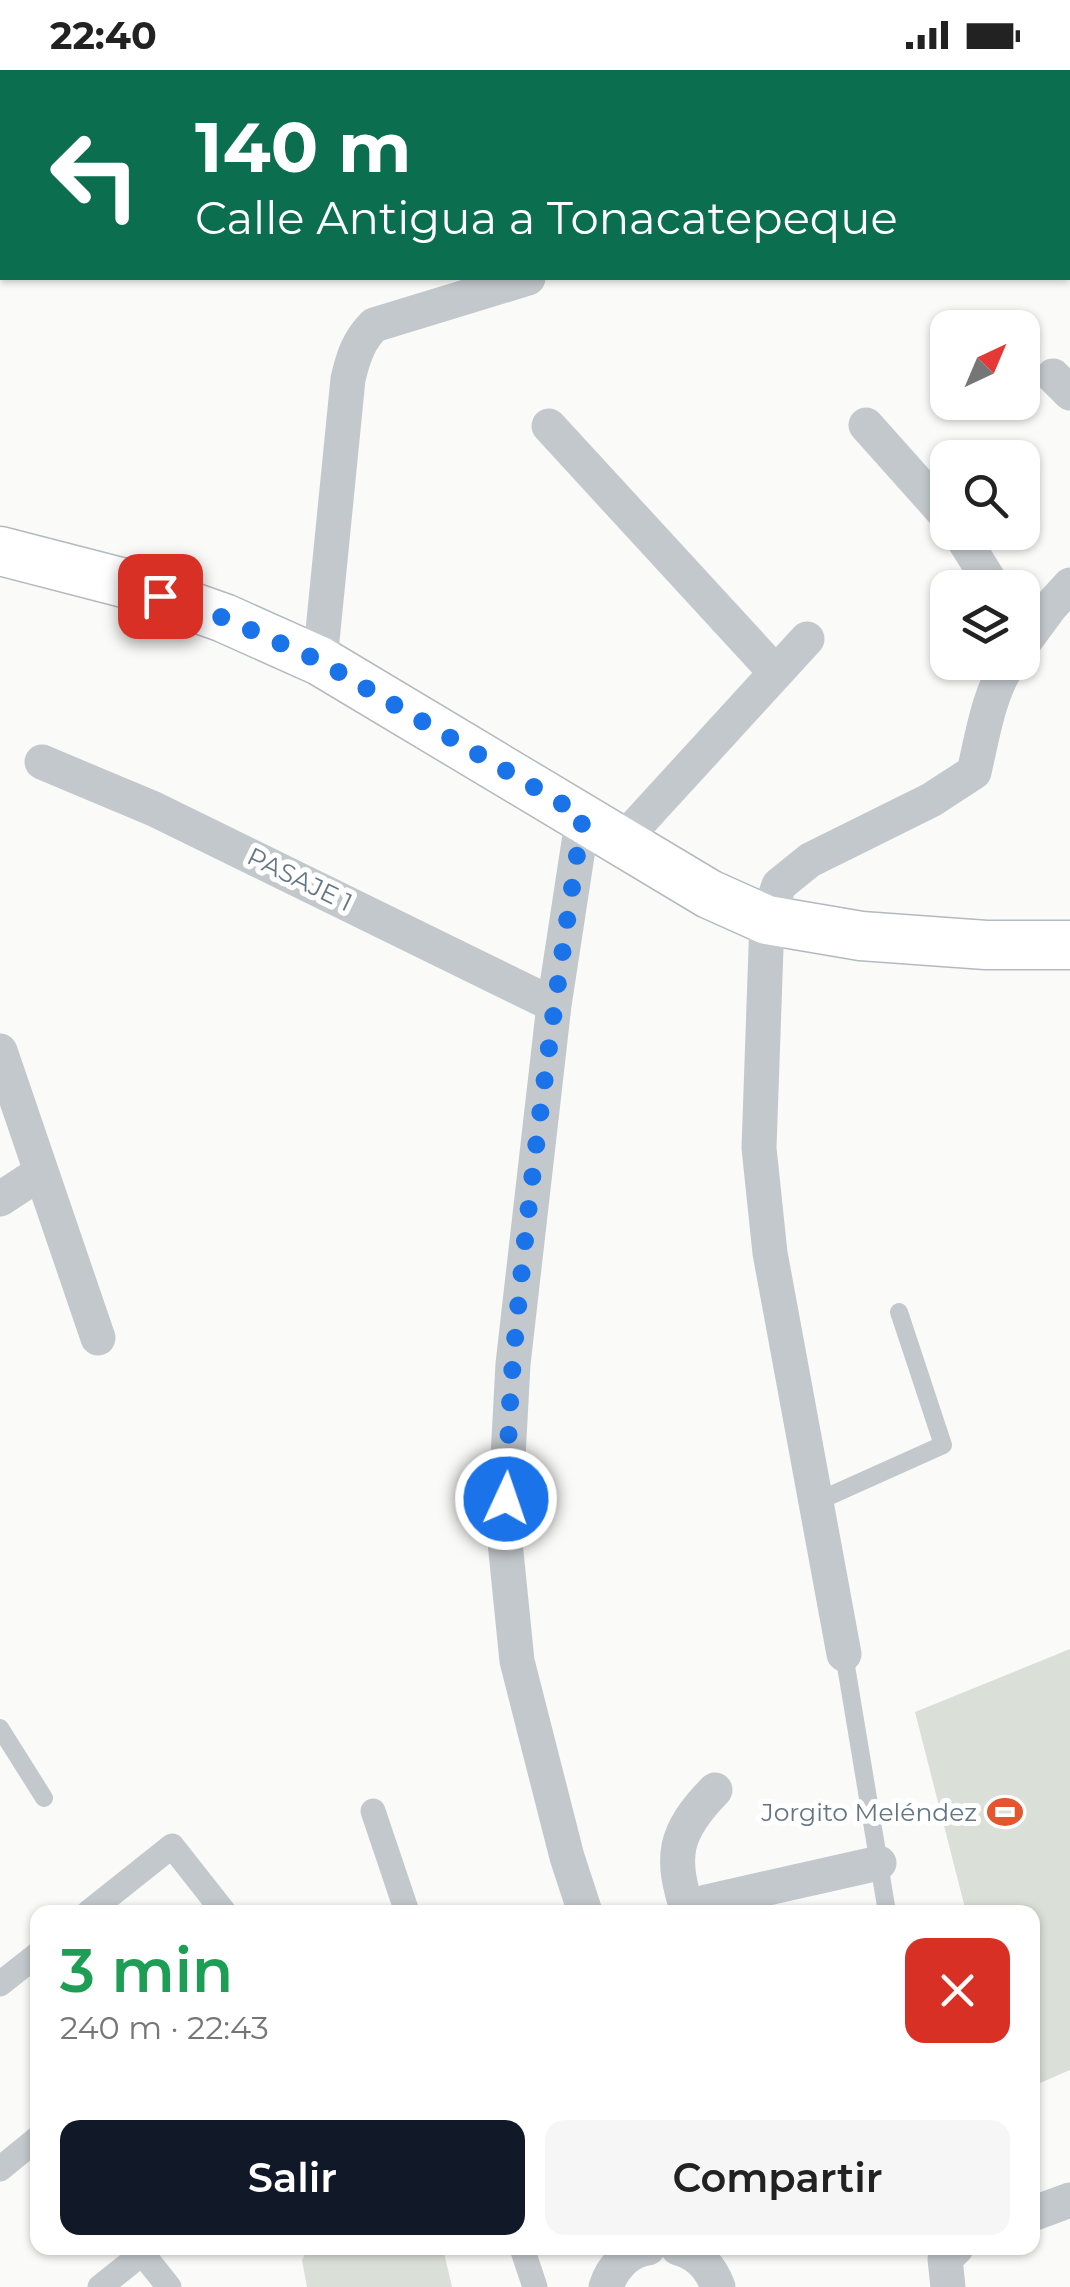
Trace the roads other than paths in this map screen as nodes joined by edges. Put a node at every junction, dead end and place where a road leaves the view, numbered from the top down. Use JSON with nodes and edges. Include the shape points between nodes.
{"nodes":[{"id":1,"x":521,"y":280,"type":"edge"},
{"id":2,"x":866,"y":425,"type":"dead end"},
{"id":3,"x":549,"y":426,"type":"dead end"},
{"id":4,"x":930,"y":497,"type":"edge"},
{"id":5,"x":0,"y":551,"type":"edge"},
{"id":6,"x":1063,"y":599,"type":"edge"},
{"id":7,"x":1040,"y":624,"type":"edge"},
{"id":8,"x":808,"y":638,"type":"dead end"},
{"id":9,"x":320,"y":661,"type":"junction"},
{"id":10,"x":776,"y":672,"type":"junction"},
{"id":11,"x":1000,"y":680,"type":"edge"},
{"id":12,"x":42,"y":762,"type":"dead end"},
{"id":13,"x":602,"y":828,"type":"junction"},
{"id":14,"x":767,"y":920,"type":"junction"},
{"id":15,"x":1070,"y":945,"type":"edge"},
{"id":16,"x":554,"y":1005,"type":"junction"},
{"id":17,"x":0,"y":1051,"type":"edge"},
{"id":18,"x":40,"y":1172,"type":"junction"},
{"id":19,"x":0,"y":1200,"type":"edge"},
{"id":20,"x":899,"y":1312,"type":"dead end"},
{"id":21,"x":98,"y":1338,"type":"dead end"},
{"id":22,"x":816,"y":1502,"type":"junction"},
{"id":23,"x":844,"y":1654,"type":"joint"},
{"id":24,"x":0,"y":1728,"type":"edge"},
{"id":25,"x":715,"y":1790,"type":"dead end"},
{"id":26,"x":44,"y":1798,"type":"dead end"},
{"id":27,"x":372,"y":1811,"type":"dead end"},
{"id":28,"x":879,"y":1862,"type":"junction"},
{"id":29,"x":99,"y":1905,"type":"edge"},
{"id":30,"x":218,"y":1905,"type":"edge"},
{"id":31,"x":405,"y":1905,"type":"edge"},
{"id":32,"x":582,"y":1905,"type":"edge"},
{"id":33,"x":696,"y":1905,"type":"edge"},
{"id":34,"x":705,"y":1905,"type":"edge"},
{"id":35,"x":886,"y":1905,"type":"edge"},
{"id":36,"x":30,"y":1960,"type":"edge"},
{"id":37,"x":0,"y":1984,"type":"edge"},
{"id":38,"x":30,"y":2145,"type":"edge"},
{"id":39,"x":0,"y":2169,"type":"edge"},
{"id":40,"x":1070,"y":2200,"type":"edge"},
{"id":41,"x":1040,"y":2211,"type":"edge"},
{"id":42,"x":140,"y":2255,"type":"edge"},
{"id":43,"x":149,"y":2255,"type":"edge"},
{"id":44,"x":525,"y":2255,"type":"edge"},
{"id":45,"x":630,"y":2255,"type":"edge"},
{"id":46,"x":694,"y":2255,"type":"edge"},
{"id":47,"x":100,"y":2287,"type":"edge"},
{"id":48,"x":169,"y":2287,"type":"edge"},
{"id":49,"x":536,"y":2287,"type":"edge"},
{"id":50,"x":606,"y":2287,"type":"edge"},
{"id":51,"x":718,"y":2287,"type":"edge"}],
"edges":[{"from":1,"to":9,"type":"street","via":[[374,325],[363,336],[348,379]]},
{"from":2,"to":4,"type":"street"},
{"from":3,"to":10,"type":"street"},
{"from":5,"to":9,"type":"main road","via":[[128,584]]},
{"from":6,"to":7,"type":"street"},
{"from":8,"to":10,"type":"street"},
{"from":9,"to":13,"type":"main road"},
{"from":10,"to":13,"type":"street"},
{"from":11,"to":14,"type":"street","via":[[974,772],[810,860],[779,885]]},
{"from":12,"to":16,"type":"street","name":"PASAJE 1","via":[[154,809]]},
{"from":13,"to":14,"type":"main road","via":[[709,894]]},
{"from":13,"to":16,"type":"street"},
{"from":14,"to":15,"type":"main road","via":[[861,936]]},
{"from":14,"to":22,"type":"street","via":[[759,1148],[770,1253]]},
{"from":16,"to":32,"type":"street","via":[[513,1364],[504,1532],[517,1661]]},
{"from":17,"to":18,"type":"street"},
{"from":18,"to":19,"type":"street"},
{"from":18,"to":21,"type":"street"},
{"from":20,"to":22,"type":"lane","via":[[944,1445]]},
{"from":22,"to":23,"type":"street"},
{"from":23,"to":28,"type":"lane"},
{"from":24,"to":26,"type":"lane"},
{"from":25,"to":33,"type":"street","via":[[696,1809],[677,1847],[677,1878]]},
{"from":27,"to":31,"type":"street"},
{"from":28,"to":34,"type":"street"},
{"from":28,"to":35,"type":"lane"},
{"from":29,"to":30,"type":"street","via":[[172,1846]]},
{"from":36,"to":37,"type":"street"},
{"from":38,"to":39,"type":"street"},
{"from":40,"to":41,"type":"street"},
{"from":42,"to":47,"type":"street"},
{"from":43,"to":48,"type":"street"},
{"from":44,"to":49,"type":"street"},
{"from":45,"to":50,"type":"street"},
{"from":46,"to":51,"type":"street"}]}
